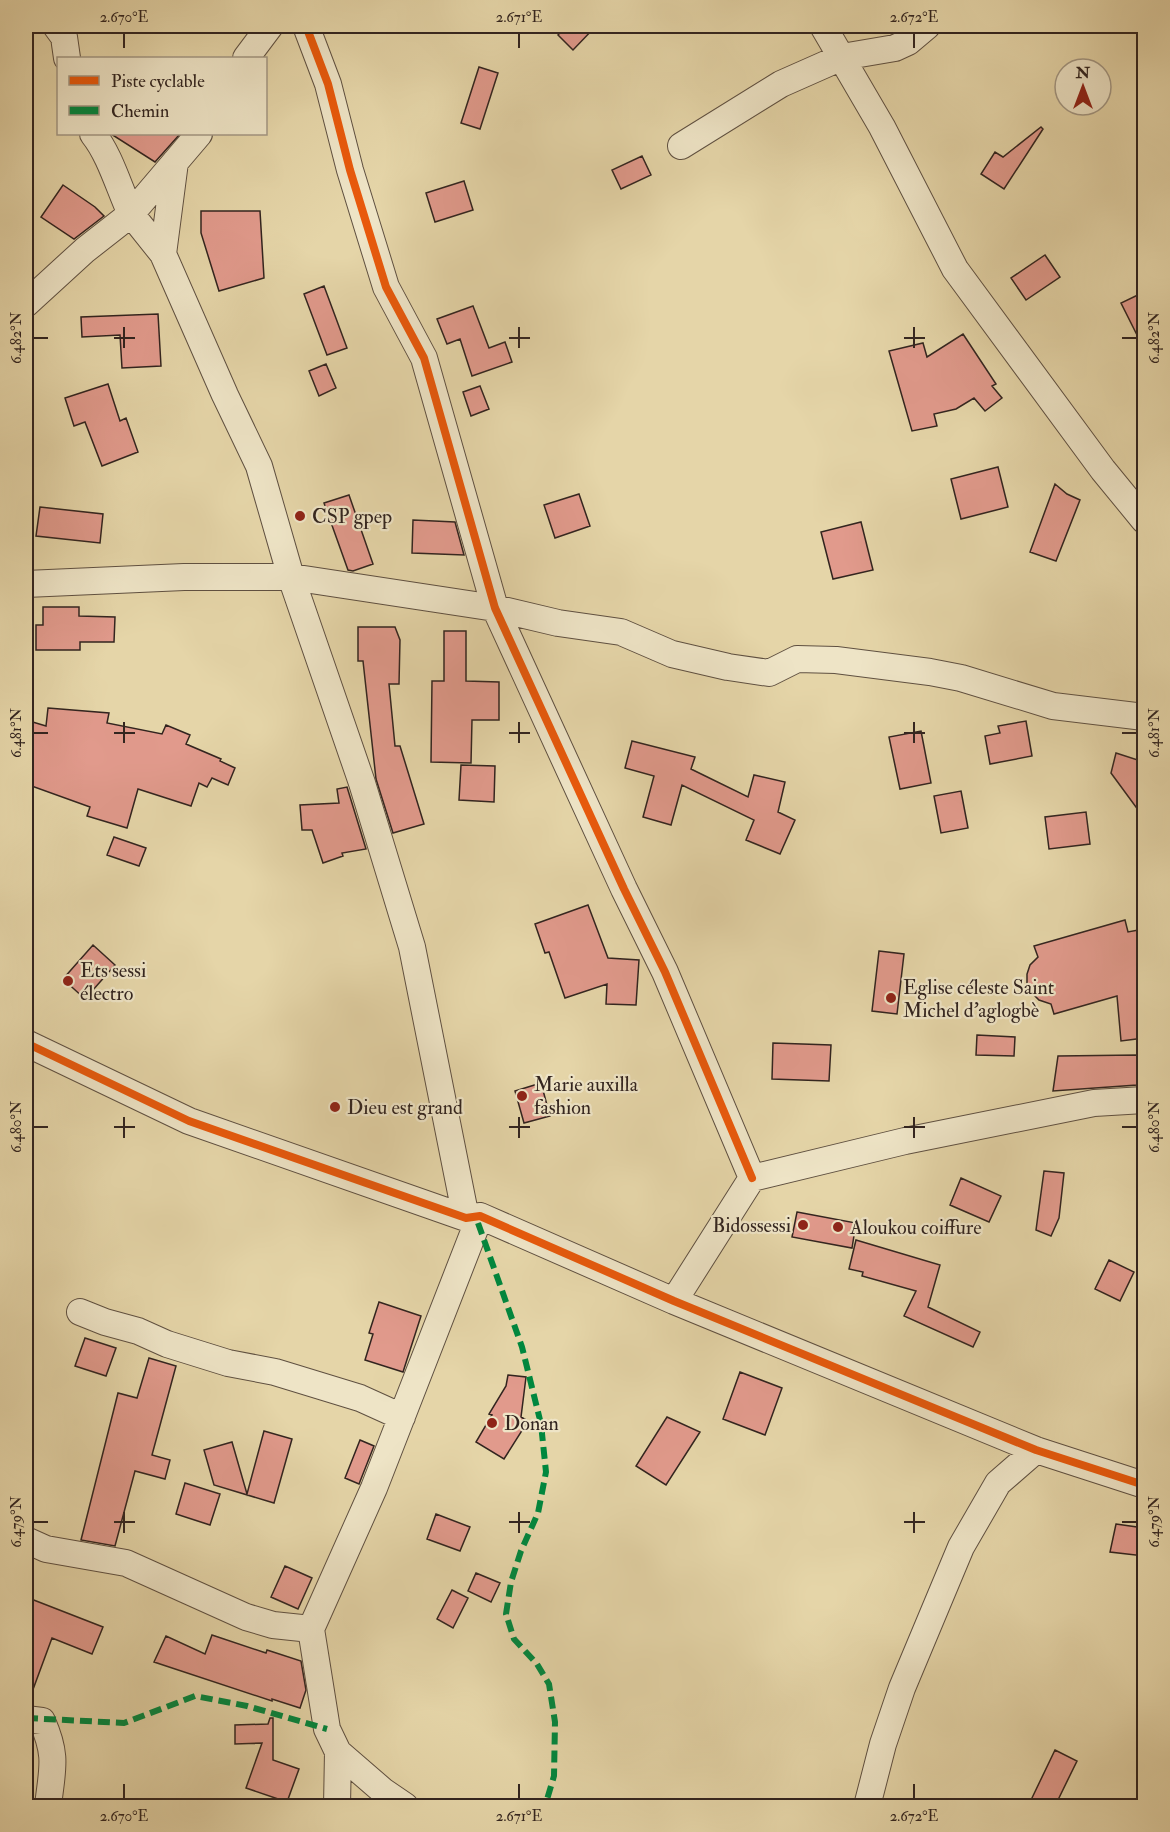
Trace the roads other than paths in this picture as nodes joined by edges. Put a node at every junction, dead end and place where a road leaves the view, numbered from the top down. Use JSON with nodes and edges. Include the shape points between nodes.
{"nodes":[{"id":1,"x":56,"y":26,"type":"edge"},
{"id":2,"x":270,"y":26,"type":"edge"},
{"id":3,"x":306,"y":26,"type":"edge"},
{"id":4,"x":823,"y":26,"type":"edge"},
{"id":5,"x":927,"y":26,"type":"edge"},
{"id":6,"x":67,"y":57,"type":"edge"},
{"id":7,"x":247,"y":57,"type":"edge"},
{"id":8,"x":842,"y":57,"type":"junction"},
{"id":9,"x":94,"y":135,"type":"edge"},
{"id":10,"x":198,"y":135,"type":"edge"},
{"id":11,"x":681,"y":146,"type":"dead end"},
{"id":12,"x":175,"y":162,"type":"junction"},
{"id":13,"x":130,"y":214,"type":"junction"},
{"id":14,"x":163,"y":254,"type":"junction"},
{"id":15,"x":26,"y":304,"type":"edge"},
{"id":16,"x":1144,"y":520,"type":"edge"},
{"id":17,"x":291,"y":577,"type":"junction"},
{"id":18,"x":26,"y":584,"type":"edge"},
{"id":19,"x":495,"y":608,"type":"junction"},
{"id":20,"x":1144,"y":717,"type":"edge"},
{"id":21,"x":26,"y":1043,"type":"edge"},
{"id":22,"x":1144,"y":1100,"type":"edge"},
{"id":23,"x":752,"y":1178,"type":"junction"},
{"id":24,"x":473,"y":1217,"type":"junction"},
{"id":25,"x":674,"y":1301,"type":"junction"},
{"id":26,"x":80,"y":1312,"type":"dead end"},
{"id":27,"x":402,"y":1417,"type":"junction"},
{"id":28,"x":1036,"y":1450,"type":"junction"},
{"id":29,"x":1144,"y":1485,"type":"edge"},
{"id":30,"x":26,"y":1540,"type":"edge"},
{"id":31,"x":311,"y":1629,"type":"junction"},
{"id":32,"x":26,"y":1719,"type":"edge"},
{"id":33,"x":338,"y":1752,"type":"junction"},
{"id":34,"x":48,"y":1806,"type":"edge"},
{"id":35,"x":337,"y":1806,"type":"edge"},
{"id":36,"x":405,"y":1806,"type":"edge"},
{"id":37,"x":867,"y":1806,"type":"edge"}],
"edges":[{"from":1,"to":6,"type":"street","via":[[64,37]]},
{"from":2,"to":7,"type":"street"},
{"from":3,"to":19,"type":"street","via":[[328,84],[386,287],[424,358]]},
{"from":4,"to":8,"type":"street"},
{"from":5,"to":8,"type":"street","via":[[895,48]]},
{"from":8,"to":11,"type":"street","via":[[781,84]]},
{"from":8,"to":16,"type":"street","via":[[955,269]]},
{"from":9,"to":13,"type":"street","via":[[108,156]]},
{"from":10,"to":12,"type":"street"},
{"from":12,"to":13,"type":"street"},
{"from":12,"to":14,"type":"street"},
{"from":13,"to":14,"type":"street"},
{"from":13,"to":15,"type":"street"},
{"from":14,"to":17,"type":"street","via":[[259,466]]},
{"from":17,"to":18,"type":"street"},
{"from":17,"to":19,"type":"street"},
{"from":17,"to":24,"type":"street","via":[[362,783],[412,947]]},
{"from":19,"to":20,"type":"street","via":[[621,632],[672,654],[728,667],[769,673],[797,659],[848,662],[961,678],[1053,706]]},
{"from":19,"to":23,"type":"street","via":[[665,972]]},
{"from":21,"to":24,"type":"street","via":[[189,1121]]},
{"from":22,"to":23,"type":"street","via":[[1094,1103],[905,1141]]},
{"from":23,"to":25,"type":"street"},
{"from":24,"to":25,"type":"street"},
{"from":24,"to":27,"type":"street"},
{"from":25,"to":28,"type":"street"},
{"from":26,"to":27,"type":"street","via":[[228,1363],[275,1372],[360,1398]]},
{"from":27,"to":31,"type":"street"},
{"from":28,"to":29,"type":"street"},
{"from":28,"to":37,"type":"street","via":[[998,1483],[961,1546],[902,1688]]},
{"from":30,"to":31,"type":"street","via":[[46,1549],[126,1563],[246,1617]]},
{"from":31,"to":33,"type":"street","via":[[327,1730]]},
{"from":32,"to":34,"type":"street","via":[[42,1721],[50,1739],[54,1760]]},
{"from":33,"to":35,"type":"street"},
{"from":33,"to":36,"type":"street"}]}
